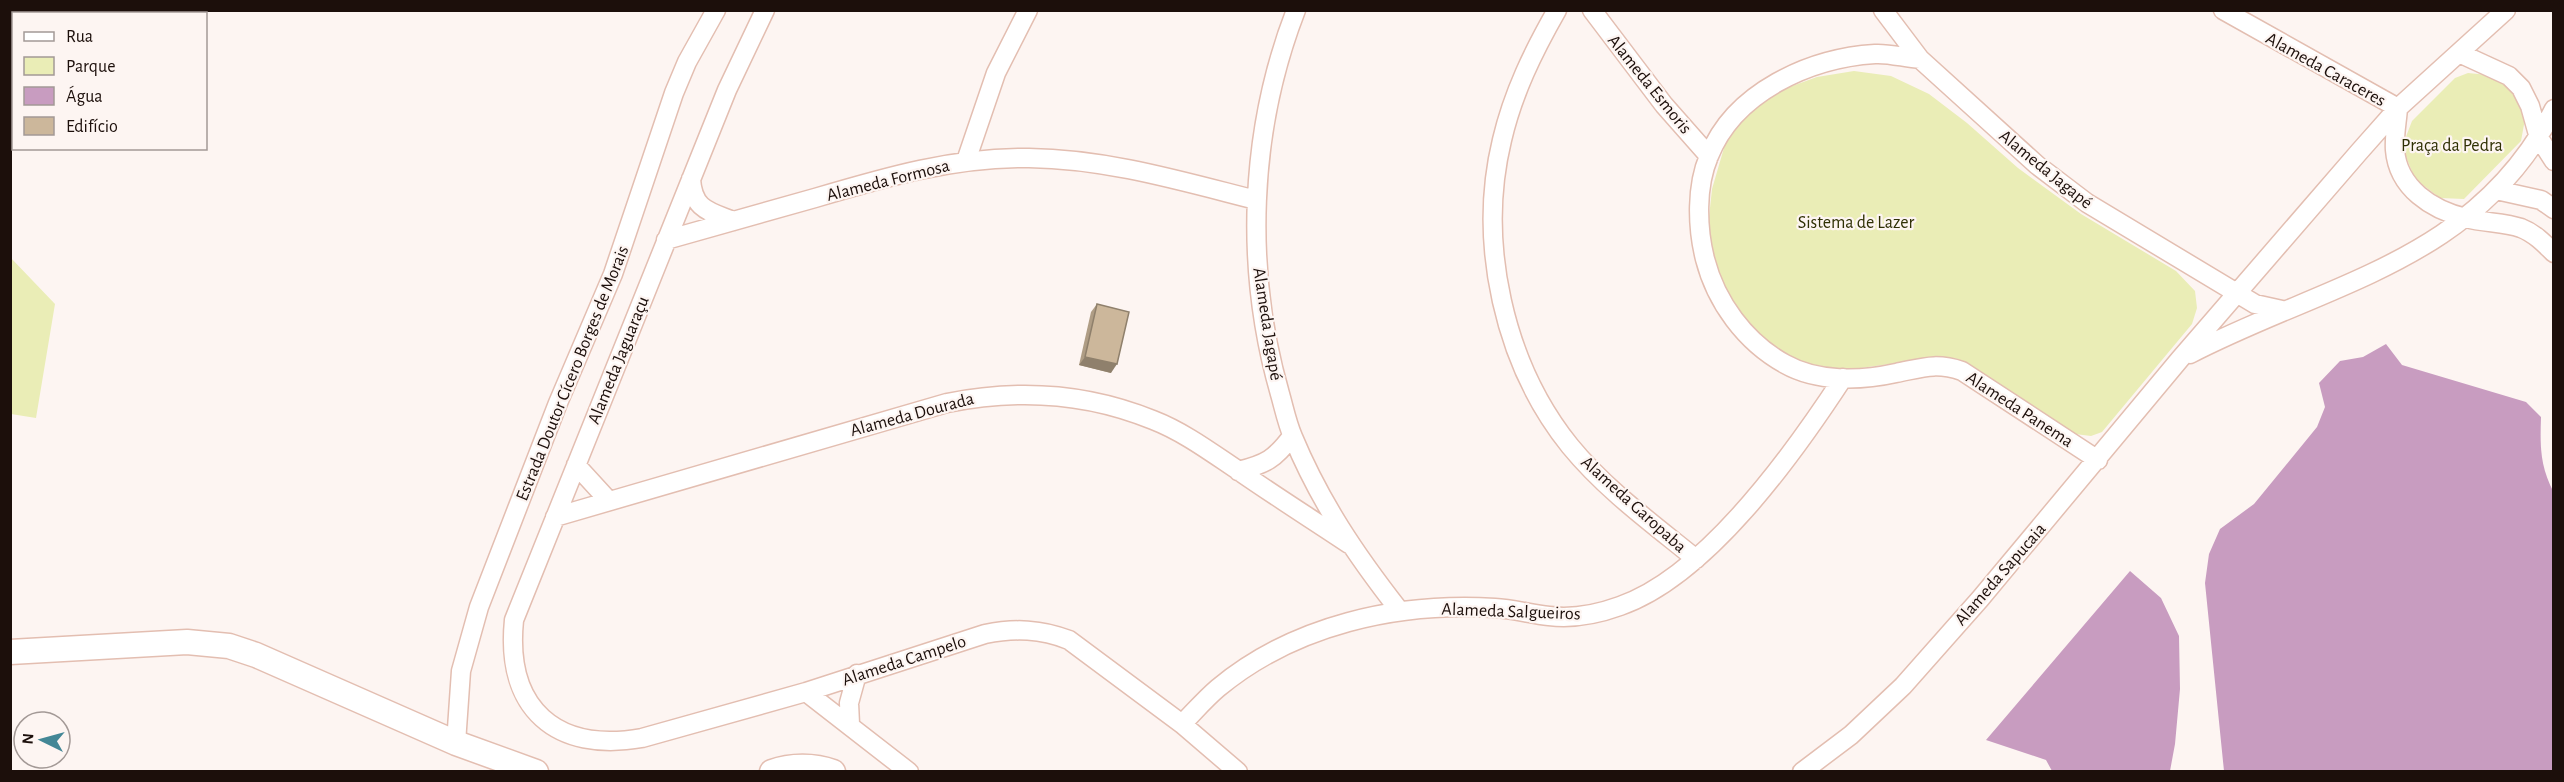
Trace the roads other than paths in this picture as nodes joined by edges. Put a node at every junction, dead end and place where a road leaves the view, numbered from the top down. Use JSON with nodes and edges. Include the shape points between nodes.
{"nodes":[{"id":1,"x":716,"y":10,"type":"edge"},
{"id":2,"x":765,"y":10,"type":"edge"},
{"id":3,"x":1028,"y":10,"type":"edge"},
{"id":4,"x":1296,"y":10,"type":"edge"},
{"id":5,"x":1557,"y":10,"type":"edge"},
{"id":6,"x":1592,"y":10,"type":"edge"},
{"id":7,"x":1883,"y":10,"type":"edge"},
{"id":8,"x":2223,"y":10,"type":"edge"},
{"id":9,"x":2506,"y":10,"type":"edge"},
{"id":10,"x":2459,"y":52,"type":"junction"},
{"id":11,"x":1920,"y":60,"type":"junction"},
{"id":12,"x":2398,"y":108,"type":"junction"},
{"id":13,"x":2553,"y":109,"type":"edge"},
{"id":14,"x":2539,"y":138,"type":"junction"},
{"id":15,"x":1708,"y":156,"type":"junction"},
{"id":16,"x":2553,"y":161,"type":"edge"},
{"id":17,"x":966,"y":162,"type":"junction"},
{"id":18,"x":691,"y":179,"type":"junction"},
{"id":19,"x":2496,"y":190,"type":"junction"},
{"id":20,"x":1256,"y":200,"type":"junction"},
{"id":21,"x":2553,"y":209,"type":"edge"},
{"id":22,"x":2466,"y":218,"type":"junction"},
{"id":23,"x":733,"y":221,"type":"junction"},
{"id":24,"x":666,"y":240,"type":"junction"},
{"id":25,"x":2553,"y":253,"type":"edge"},
{"id":26,"x":2237,"y":293,"type":"junction"},
{"id":27,"x":2282,"y":310,"type":"junction"},
{"id":28,"x":2180,"y":359,"type":"junction"},
{"id":29,"x":1843,"y":378,"type":"junction"},
{"id":30,"x":1292,"y":436,"type":"junction"},
{"id":31,"x":2098,"y":460,"type":"junction"},
{"id":32,"x":576,"y":465,"type":"junction"},
{"id":33,"x":1238,"y":471,"type":"junction"},
{"id":34,"x":609,"y":501,"type":"junction"},
{"id":35,"x":555,"y":517,"type":"junction"},
{"id":36,"x":1349,"y":544,"type":"junction"},
{"id":37,"x":1696,"y":559,"type":"junction"},
{"id":38,"x":1399,"y":610,"type":"junction"},
{"id":39,"x":10,"y":652,"type":"edge"},
{"id":40,"x":857,"y":674,"type":"junction"},
{"id":41,"x":806,"y":692,"type":"junction"},
{"id":42,"x":537,"y":714,"type":"joint"},
{"id":43,"x":850,"y":724,"type":"junction"},
{"id":44,"x":1182,"y":724,"type":"junction"},
{"id":45,"x":456,"y":743,"type":"junction"},
{"id":46,"x":536,"y":771,"type":"edge"},
{"id":47,"x":772,"y":771,"type":"edge"},
{"id":48,"x":833,"y":771,"type":"edge"},
{"id":49,"x":909,"y":771,"type":"edge"},
{"id":50,"x":1238,"y":771,"type":"edge"},
{"id":51,"x":1802,"y":771,"type":"edge"}],
"edges":[{"from":1,"to":45,"type":"street","name":"Estrada Doutor Cícero Borges de Morais","via":[[674,93],[613,274],[479,607],[461,671]]},
{"from":2,"to":18,"type":"street","name":"Alameda Jaguaraçu"},
{"from":3,"to":17,"type":"street","via":[[996,73]]},
{"from":4,"to":20,"type":"street","name":"Alameda Jagapé","via":[[1271,94]]},
{"from":5,"to":37,"type":"street","name":"Alameda Garopaba","via":[[1515,94],[1501,142],[1493,212],[1494,251],[1503,306],[1518,354],[1541,402],[1570,446],[1601,479]]},
{"from":6,"to":15,"type":"street","name":"Alameda Esmoris"},
{"from":7,"to":11,"type":"street","name":"Alameda Jagapé"},
{"from":8,"to":12,"type":"street","name":"Alameda Caraceres"},
{"from":9,"to":10,"type":"street"},
{"from":10,"to":12,"type":"street"},
{"from":10,"to":14,"type":"street","via":[[2509,76],[2521,88]]},
{"from":11,"to":15,"type":"street","name":"Alameda Panema","via":[[1876,54],[1803,70],[1750,101],[1727,124]]},
{"from":11,"to":26,"type":"street","name":"Alameda Jagapé","via":[[2037,165],[2087,203]]},
{"from":12,"to":22,"type":"street","via":[[2395,149],[2407,184],[2439,210]]},
{"from":12,"to":26,"type":"street","name":"Alameda Sapucaia"},
{"from":13,"to":14,"type":"street"},
{"from":14,"to":16,"type":"street"},
{"from":14,"to":19,"type":"street"},
{"from":15,"to":29,"type":"street","name":"Alameda Panema","via":[[1699,211],[1701,241],[1711,283],[1730,315],[1752,340],[1783,363],[1803,373]]},
{"from":17,"to":20,"type":"street","name":"Alameda Formosa","via":[[1028,158],[1090,163],[1147,172]]},
{"from":17,"to":23,"type":"street","name":"Alameda Formosa","via":[[904,172]]},
{"from":18,"to":23,"type":"street","via":[[692,195],[703,208]]},
{"from":18,"to":24,"type":"street","name":"Alameda Jaguaraçu"},
{"from":19,"to":21,"type":"street","via":[[2541,200]]},
{"from":19,"to":22,"type":"street"},
{"from":20,"to":30,"type":"street","name":"Alameda Jagapé","via":[[1263,315],[1272,366]]},
{"from":22,"to":25,"type":"street","via":[[2522,228]]},
{"from":22,"to":27,"type":"street","via":[[2379,271]]},
{"from":23,"to":24,"type":"street","name":"Alameda Formosa"},
{"from":24,"to":32,"type":"street","name":"Alameda Jaguaraçu"},
{"from":26,"to":27,"type":"street","name":"Alameda Jagapé","via":[[2255,304]]},
{"from":26,"to":28,"type":"street","name":"Alameda Sapucaia"},
{"from":27,"to":28,"type":"street"},
{"from":28,"to":31,"type":"street","name":"Alameda Sapucaia"},
{"from":29,"to":31,"type":"street","name":"Alameda Panema","via":[[1893,374],[1937,364],[1962,370]]},
{"from":29,"to":37,"type":"street","name":"Alameda Salgueiros","via":[[1804,437],[1727,529]]},
{"from":30,"to":33,"type":"street","via":[[1269,461]]},
{"from":30,"to":36,"type":"street","name":"Alameda Jagapé","via":[[1329,513]]},
{"from":31,"to":51,"type":"street","name":"Alameda Sapucaia","via":[[1903,686],[1851,735]]},
{"from":32,"to":34,"type":"street"},
{"from":32,"to":35,"type":"street","name":"Alameda Jaguaraçu"},
{"from":33,"to":34,"type":"street","name":"Alameda Dourada","via":[[1208,449],[1154,420],[1107,404],[1062,397],[981,396],[947,402]]},
{"from":33,"to":36,"type":"street","name":"Alameda Dourada"},
{"from":34,"to":35,"type":"street","name":"Alameda Dourada"},
{"from":35,"to":42,"type":"street","name":"Alameda Jaguaraçu","via":[[514,620],[513,665]]},
{"from":36,"to":38,"type":"street","name":"Alameda Jagapé"},
{"from":37,"to":38,"type":"street","name":"Alameda Salgueiros","via":[[1652,590],[1600,612],[1551,617],[1455,606]]},
{"from":38,"to":44,"type":"street","name":"Alameda Salgueiros","via":[[1338,624],[1251,665],[1217,689]]},
{"from":39,"to":45,"type":"street","via":[[187,642],[229,646]]},
{"from":40,"to":41,"type":"street","name":"Alameda Campelo"},
{"from":40,"to":43,"type":"street","via":[[849,703]]},
{"from":40,"to":44,"type":"street","name":"Alameda Campelo","via":[[1005,630],[1050,632],[1070,640]]},
{"from":41,"to":42,"type":"street","name":"Alameda Campelo","via":[[616,743],[585,741],[558,730]]},
{"from":41,"to":43,"type":"street"},
{"from":43,"to":49,"type":"street"},
{"from":44,"to":50,"type":"street","name":"Alameda Campelo"},
{"from":45,"to":46,"type":"street"},
{"from":47,"to":48,"type":"street","via":[[794,767]]}]}
